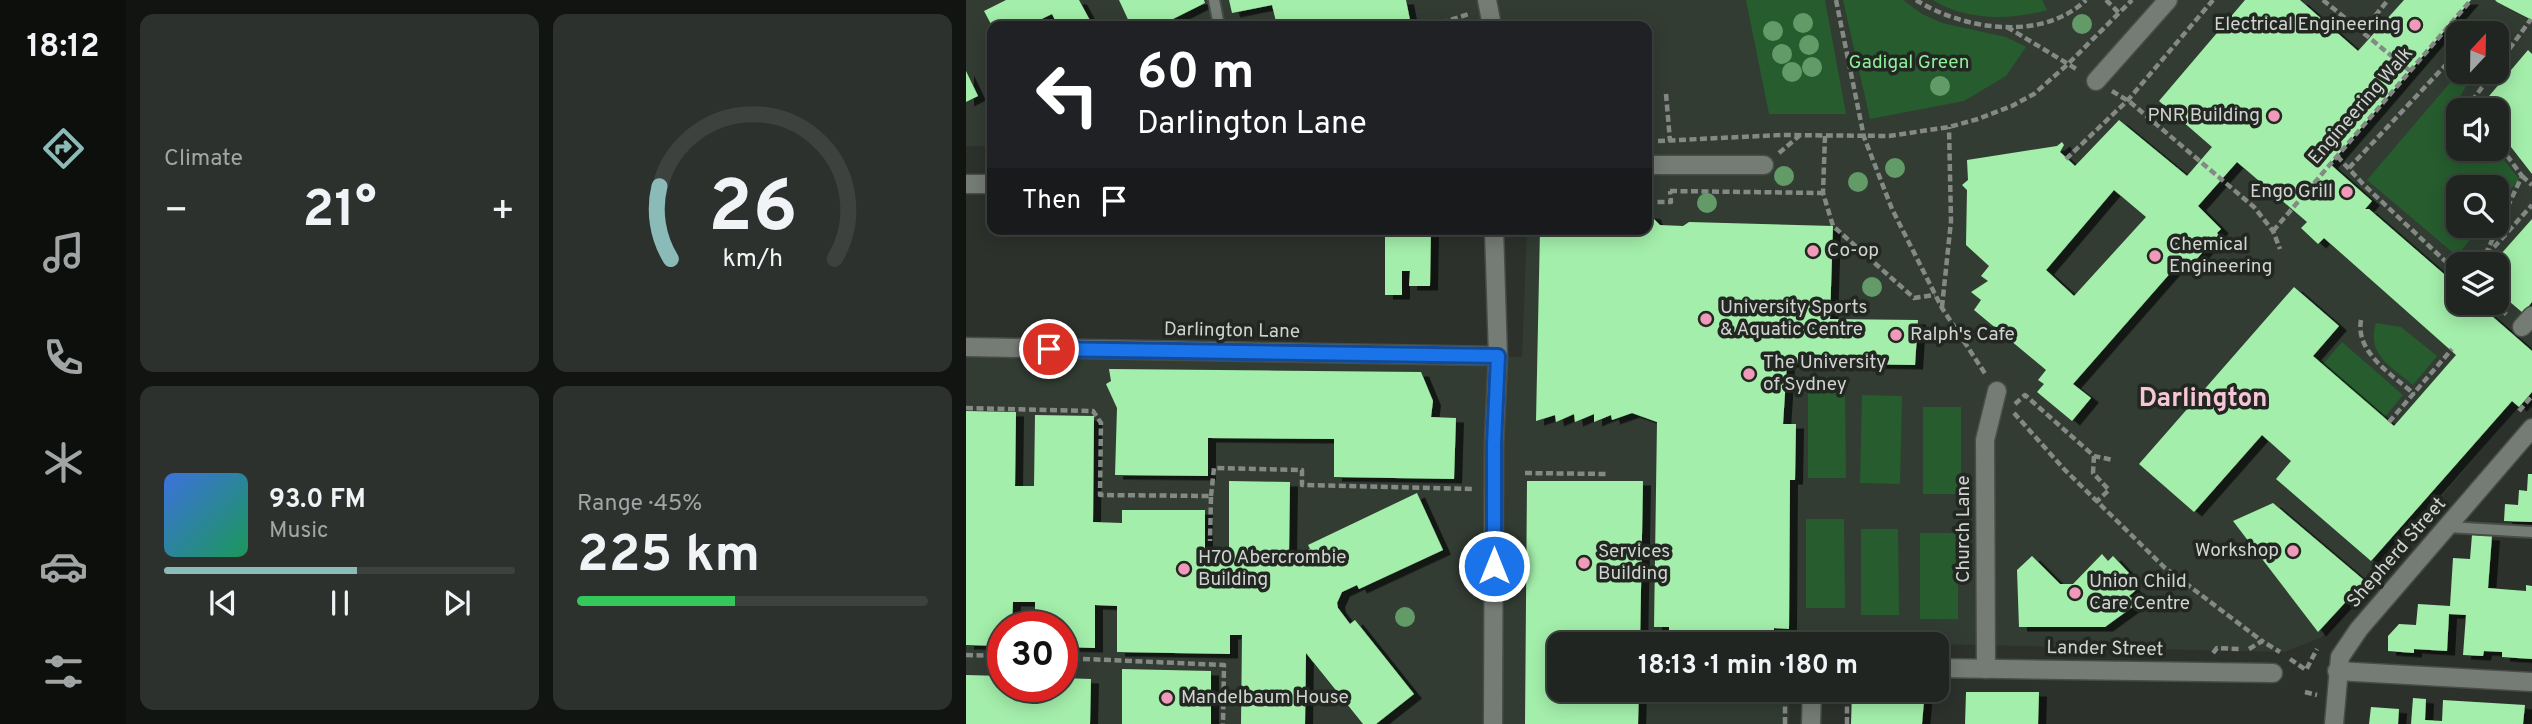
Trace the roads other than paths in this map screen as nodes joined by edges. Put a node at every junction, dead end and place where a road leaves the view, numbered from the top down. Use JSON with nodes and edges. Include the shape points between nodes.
{"nodes":[{"id":1,"x":1214,"y":0,"type":"edge"},
{"id":2,"x":1487,"y":0,"type":"edge"},
{"id":3,"x":2168,"y":0,"type":"edge"},
{"id":4,"x":1218,"y":21,"type":"edge"},
{"id":5,"x":1489,"y":21,"type":"edge"},
{"id":6,"x":2096,"y":81,"type":"road end"},
{"id":7,"x":1764,"y":164,"type":"dead end"},
{"id":8,"x":1652,"y":165,"type":"edge"},
{"id":9,"x":966,"y":184,"type":"edge"},
{"id":10,"x":987,"y":184,"type":"edge"},
{"id":11,"x":1494,"y":235,"type":"edge"},
{"id":12,"x":966,"y":347,"type":"edge"},
{"id":13,"x":1498,"y":356,"type":"junction"},
{"id":14,"x":1997,"y":391,"type":"road end"},
{"id":15,"x":2532,"y":428,"type":"edge"},
{"id":16,"x":2448,"y":527,"type":"junction"},
{"id":17,"x":2532,"y":532,"type":"edge"},
{"id":18,"x":1949,"y":668,"type":"edge"},
{"id":19,"x":1986,"y":669,"type":"junction"},
{"id":20,"x":2337,"y":671,"type":"junction"},
{"id":21,"x":2273,"y":673,"type":"dead end"},
{"id":22,"x":2532,"y":682,"type":"edge"},
{"id":23,"x":1812,"y":702,"type":"edge"},
{"id":24,"x":1493,"y":724,"type":"edge"},
{"id":25,"x":1811,"y":724,"type":"edge"},
{"id":26,"x":2334,"y":724,"type":"edge"}],
"edges":[{"from":1,"to":4,"type":"lane"},
{"from":2,"to":5,"type":"street"},
{"from":3,"to":6,"type":"street"},
{"from":7,"to":8,"type":"street"},
{"from":9,"to":10,"type":"street"},
{"from":11,"to":13,"type":"street"},
{"from":12,"to":13,"type":"street","name":"Darlington Lane"},
{"from":13,"to":24,"type":"street"},
{"from":14,"to":19,"type":"street","name":"Church Lane","via":[[1985,440]]},
{"from":15,"to":16,"type":"street","name":"Shepherd Street"},
{"from":16,"to":17,"type":"lane"},
{"from":16,"to":20,"type":"street","name":"Shepherd Street","via":[[2356,633],[2340,656]]},
{"from":18,"to":19,"type":"street","name":"Lander Street"},
{"from":19,"to":21,"type":"street","name":"Lander Street"},
{"from":20,"to":22,"type":"street"},
{"from":20,"to":26,"type":"street","name":"Shepherd Street"},
{"from":23,"to":25,"type":"street"}]}
